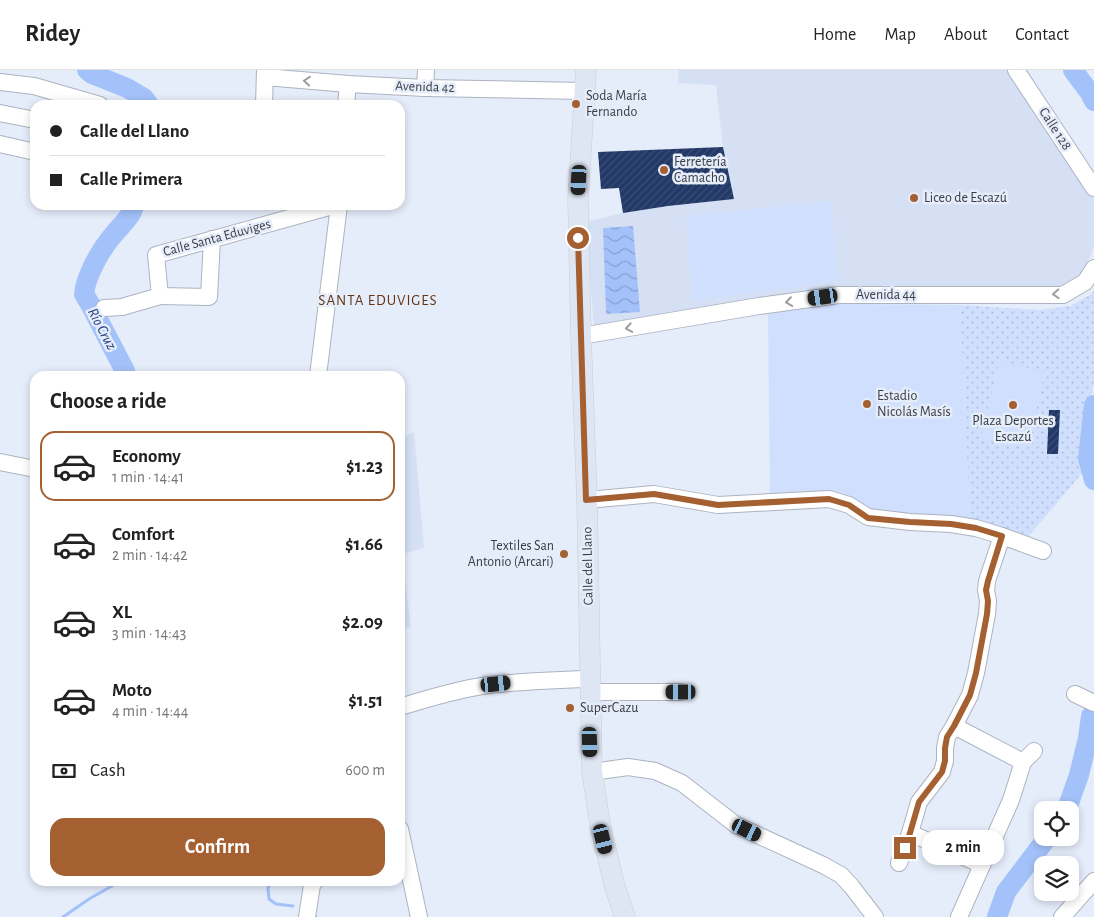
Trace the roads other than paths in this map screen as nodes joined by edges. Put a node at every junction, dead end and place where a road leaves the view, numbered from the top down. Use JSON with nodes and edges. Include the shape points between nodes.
{"nodes":[{"id":1,"x":426,"y":70,"type":"edge"},
{"id":2,"x":586,"y":70,"type":"edge"},
{"id":3,"x":1016,"y":70,"type":"edge"},
{"id":4,"x":265,"y":74,"type":"edge"},
{"id":5,"x":0,"y":82,"type":"edge"},
{"id":6,"x":348,"y":84,"type":"junction"},
{"id":7,"x":425,"y":88,"type":"junction"},
{"id":8,"x":584,"y":91,"type":"junction"},
{"id":9,"x":83,"y":100,"type":"edge"},
{"id":10,"x":264,"y":100,"type":"edge"},
{"id":11,"x":346,"y":100,"type":"edge"},
{"id":12,"x":0,"y":113,"type":"edge"},
{"id":13,"x":30,"y":119,"type":"edge"},
{"id":14,"x":0,"y":144,"type":"edge"},
{"id":15,"x":30,"y":151,"type":"edge"},
{"id":16,"x":1094,"y":188,"type":"edge"},
{"id":17,"x":319,"y":210,"type":"edge"},
{"id":18,"x":337,"y":210,"type":"edge"},
{"id":19,"x":212,"y":239,"type":"junction"},
{"id":20,"x":1094,"y":268,"type":"edge"},
{"id":21,"x":160,"y":296,"type":"junction"},
{"id":22,"x":104,"y":308,"type":"dead end"},
{"id":23,"x":581,"y":336,"type":"junction"},
{"id":24,"x":319,"y":371,"type":"edge"},
{"id":25,"x":0,"y":462,"type":"edge"},
{"id":26,"x":30,"y":468,"type":"edge"},
{"id":27,"x":586,"y":500,"type":"junction"},
{"id":28,"x":1002,"y":536,"type":"junction"},
{"id":29,"x":1044,"y":551,"type":"dead end"},
{"id":30,"x":590,"y":686,"type":"junction"},
{"id":31,"x":681,"y":692,"type":"dead end"},
{"id":32,"x":1075,"y":694,"type":"dead end"},
{"id":33,"x":1094,"y":703,"type":"edge"},
{"id":34,"x":405,"y":706,"type":"edge"},
{"id":35,"x":954,"y":726,"type":"junction"},
{"id":36,"x":592,"y":772,"type":"junction"},
{"id":37,"x":910,"y":833,"type":"junction"},
{"id":38,"x":405,"y":852,"type":"edge"},
{"id":39,"x":899,"y":863,"type":"dead end"},
{"id":40,"x":982,"y":865,"type":"junction"},
{"id":41,"x":312,"y":886,"type":"edge"},
{"id":42,"x":1090,"y":891,"type":"edge"},
{"id":43,"x":307,"y":917,"type":"edge"},
{"id":44,"x":419,"y":917,"type":"edge"},
{"id":45,"x":624,"y":917,"type":"edge"},
{"id":46,"x":875,"y":917,"type":"edge"},
{"id":47,"x":960,"y":917,"type":"edge"},
{"id":48,"x":1062,"y":917,"type":"edge"}],
"edges":[{"from":1,"to":7,"type":"street"},
{"from":2,"to":8,"type":"main road","name":"Calle del Llano"},
{"from":3,"to":16,"type":"street","name":"Calle 128"},
{"from":6,"to":4,"type":"street","name":"Avenida 42","one_way":true},
{"from":4,"to":10,"type":"street"},
{"from":5,"to":9,"type":"street","via":[[34,86]]},
{"from":6,"to":7,"type":"street","name":"Avenida 42"},
{"from":6,"to":11,"type":"street"},
{"from":7,"to":8,"type":"street","name":"Avenida 42"},
{"from":8,"to":23,"type":"main road","name":"Calle del Llano","via":[[578,199]]},
{"from":12,"to":13,"type":"street"},
{"from":14,"to":15,"type":"street"},
{"from":17,"to":19,"type":"street","name":"Calle Santa Eduviges"},
{"from":18,"to":24,"type":"street"},
{"from":19,"to":21,"type":"street","name":"Calle Santa Eduviges","via":[[156,255]]},
{"from":19,"to":21,"type":"street","via":[[209,297]]},
{"from":20,"to":23,"type":"street","name":"Avenida 44","one_way":true,"via":[[1085,282],[1063,295],[839,295]]},
{"from":21,"to":22,"type":"street","via":[[122,307]]},
{"from":23,"to":27,"type":"main road","name":"Calle del Llano"},
{"from":25,"to":26,"type":"street"},
{"from":27,"to":28,"type":"street","via":[[654,494],[718,505],[829,499],[849,505],[868,518],[951,524]]},
{"from":27,"to":30,"type":"main road","name":"Calle del Llano"},
{"from":28,"to":29,"type":"street"},
{"from":28,"to":35,"type":"street","via":[[986,590],[987,614],[976,673],[970,695]]},
{"from":30,"to":31,"type":"street"},
{"from":30,"to":34,"type":"street","via":[[528,681],[480,686]]},
{"from":30,"to":36,"type":"main road","name":"Calle del Llano"},
{"from":32,"to":33,"type":"street"},
{"from":35,"to":37,"type":"street","via":[[947,737],[942,772],[919,802]]},
{"from":35,"to":40,"type":"street","via":[[1029,757]]},
{"from":36,"to":45,"type":"main road","name":"Calle del Llano","via":[[600,824]]},
{"from":36,"to":46,"type":"street","via":[[628,767],[655,771],[682,783],[736,825],[841,875]]},
{"from":37,"to":39,"type":"street"},
{"from":37,"to":40,"type":"street"},
{"from":38,"to":44,"type":"street"},
{"from":40,"to":47,"type":"street"},
{"from":41,"to":43,"type":"street"},
{"from":42,"to":48,"type":"street"}]}
